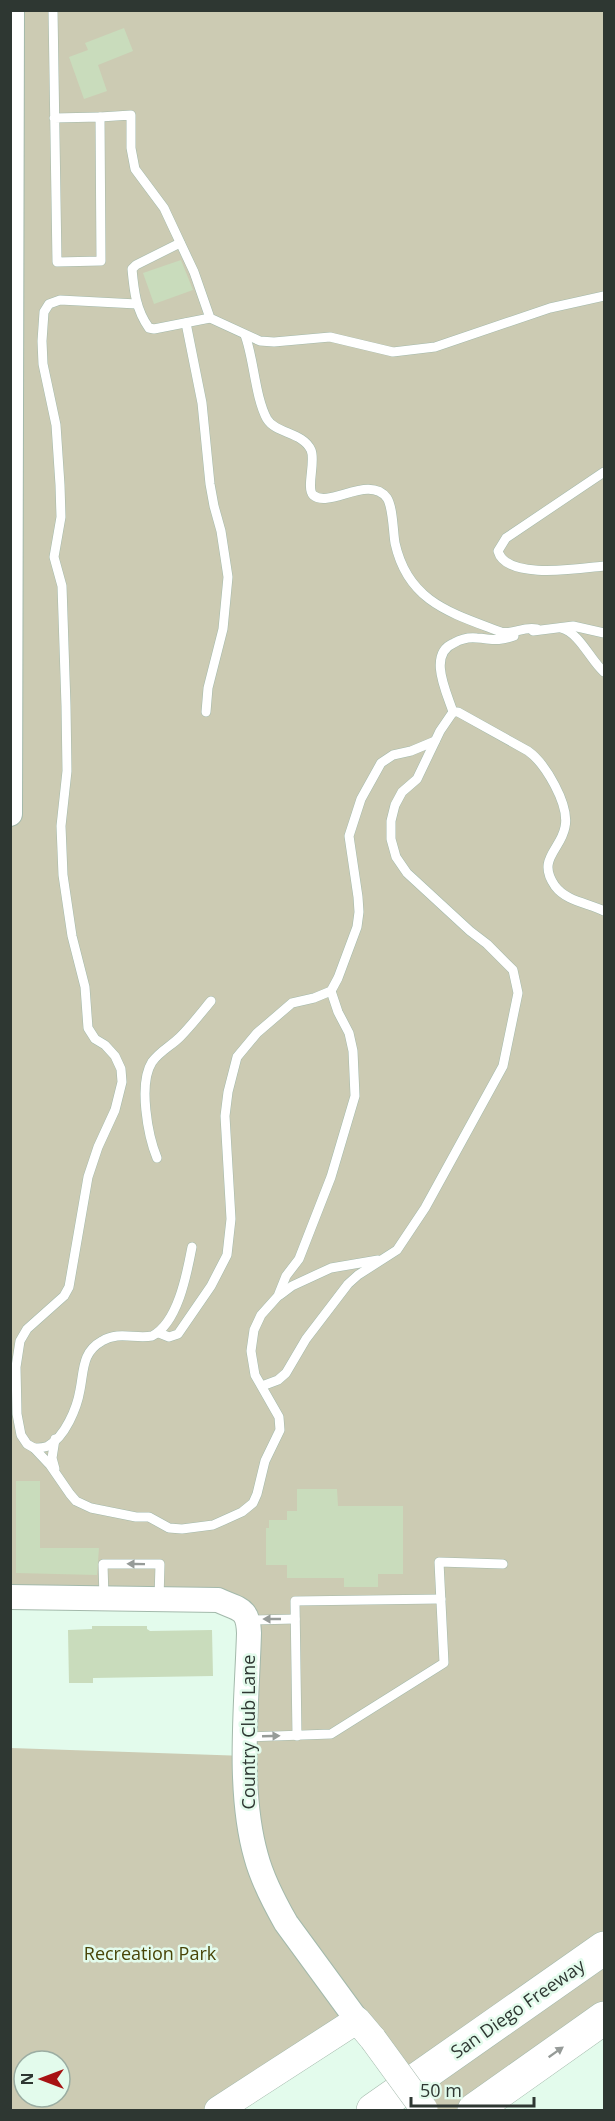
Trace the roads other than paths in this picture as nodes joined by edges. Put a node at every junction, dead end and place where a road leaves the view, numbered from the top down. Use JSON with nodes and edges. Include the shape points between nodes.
{"nodes":[{"id":1,"x":12,"y":10,"type":"edge"},
{"id":2,"x":53,"y":10,"type":"edge"},
{"id":3,"x":100,"y":117,"type":"junction"},
{"id":4,"x":54,"y":118,"type":"junction"},
{"id":5,"x":180,"y":243,"type":"junction"},
{"id":6,"x":604,"y":296,"type":"edge"},
{"id":7,"x":137,"y":304,"type":"junction"},
{"id":8,"x":210,"y":318,"type":"junction"},
{"id":9,"x":186,"y":323,"type":"junction"},
{"id":10,"x":246,"y":335,"type":"junction"},
{"id":11,"x":604,"y":472,"type":"edge"},
{"id":12,"x":604,"y":567,"type":"edge"},
{"id":13,"x":556,"y":627,"type":"junction"},
{"id":14,"x":537,"y":629,"type":"junction"},
{"id":15,"x":604,"y":633,"type":"edge"},
{"id":16,"x":604,"y":672,"type":"edge"},
{"id":17,"x":206,"y":712,"type":"dead end"},
{"id":18,"x":453,"y":712,"type":"junction"},
{"id":19,"x":435,"y":741,"type":"junction"},
{"id":20,"x":11,"y":814,"type":"edge"},
{"id":21,"x":604,"y":911,"type":"edge"},
{"id":22,"x":331,"y":991,"type":"junction"},
{"id":23,"x":211,"y":1001,"type":"dead end"},
{"id":24,"x":157,"y":1158,"type":"dead end"},
{"id":25,"x":192,"y":1247,"type":"dead end"},
{"id":26,"x":384,"y":1259,"type":"junction"},
{"id":27,"x":278,"y":1296,"type":"junction"},
{"id":28,"x":159,"y":1333,"type":"junction"},
{"id":29,"x":262,"y":1386,"type":"junction"},
{"id":30,"x":55,"y":1439,"type":"junction"},
{"id":31,"x":34,"y":1448,"type":"junction"},
{"id":32,"x":56,"y":1474,"type":"junction"},
{"id":33,"x":503,"y":1564,"type":"dead end"},
{"id":34,"x":10,"y":1597,"type":"edge"},
{"id":35,"x":104,"y":1598,"type":"junction"},
{"id":36,"x":159,"y":1599,"type":"junction"},
{"id":37,"x":441,"y":1599,"type":"junction"},
{"id":38,"x":295,"y":1619,"type":"junction"},
{"id":39,"x":249,"y":1620,"type":"junction"},
{"id":40,"x":297,"y":1736,"type":"junction"},
{"id":41,"x":246,"y":1737,"type":"junction"},
{"id":42,"x":604,"y":1948,"type":"edge"},
{"id":43,"x":604,"y":2018,"type":"edge"},
{"id":44,"x":365,"y":2029,"type":"junction"},
{"id":45,"x":218,"y":2110,"type":"edge"},
{"id":46,"x":373,"y":2110,"type":"edge"},
{"id":47,"x":425,"y":2110,"type":"edge"},
{"id":48,"x":474,"y":2110,"type":"edge"}],
"edges":[{"from":1,"to":20,"type":"street"},
{"from":2,"to":4,"type":"lane"},
{"from":3,"to":4,"type":"lane"},
{"from":3,"to":4,"type":"lane","via":[[101,261],[57,262]]},
{"from":3,"to":5,"type":"lane","via":[[131,115],[135,169],[164,208]]},
{"from":5,"to":7,"type":"lane","via":[[132,269]]},
{"from":5,"to":8,"type":"lane"},
{"from":6,"to":10,"type":"lane","via":[[550,308],[475,335],[414,351],[393,352],[330,337],[274,342]]},
{"from":7,"to":9,"type":"lane","via":[[149,328]]},
{"from":7,"to":31,"type":"lane","via":[[60,300],[49,304],[42,323],[43,364],[56,425],[61,496],[54,557],[62,586],[66,706],[67,771],[61,826],[65,896],[85,987],[88,1028],[115,1056],[122,1082],[88,1177],[69,1287],[27,1329],[17,1352],[18,1422],[21,1435]]},
{"from":8,"to":9,"type":"lane"},
{"from":8,"to":10,"type":"lane"},
{"from":9,"to":17,"type":"lane","via":[[228,577],[223,629]]},
{"from":10,"to":14,"type":"lane","via":[[268,421],[300,439],[312,452],[313,495],[329,497],[370,489],[379,492],[390,505],[398,554],[408,576],[432,602],[501,632]]},
{"from":11,"to":12,"type":"lane","via":[[506,538],[498,551],[507,563],[542,572]]},
{"from":13,"to":14,"type":"lane"},
{"from":13,"to":15,"type":"lane","via":[[573,626]]},
{"from":13,"to":16,"type":"lane","via":[[567,630]]},
{"from":14,"to":18,"type":"lane","via":[[499,641],[463,638],[449,645],[442,654],[440,668]]},
{"from":18,"to":19,"type":"lane"},
{"from":18,"to":21,"type":"lane","via":[[528,751],[547,769],[566,825],[549,857],[550,877],[565,896]]},
{"from":19,"to":22,"type":"lane","via":[[381,763],[361,799],[349,836],[358,897],[357,927]]},
{"from":19,"to":26,"type":"lane","via":[[417,779],[402,792],[395,805],[391,839],[396,857],[407,873],[506,962],[513,970],[518,993],[498,1076],[416,1223],[398,1250]]},
{"from":22,"to":27,"type":"lane","via":[[349,1033],[355,1096],[316,1217]]},
{"from":22,"to":28,"type":"lane","via":[[292,1003],[257,1033],[237,1058],[225,1116],[231,1219],[227,1255],[178,1334],[169,1337]]},
{"from":23,"to":24,"type":"lane","via":[[180,1037],[164,1048],[148,1070],[146,1115]]},
{"from":25,"to":28,"type":"lane","via":[[183,1289]]},
{"from":26,"to":27,"type":"lane","via":[[331,1268]]},
{"from":26,"to":29,"type":"lane","via":[[348,1284],[306,1339],[286,1373]]},
{"from":27,"to":29,"type":"lane","via":[[261,1315],[253,1337],[252,1360]]},
{"from":28,"to":30,"type":"lane","via":[[110,1337],[90,1351],[84,1362],[77,1402]]},
{"from":29,"to":32,"type":"lane","via":[[279,1418],[280,1430],[265,1461],[253,1503],[232,1518],[200,1528],[169,1528],[149,1517],[83,1505]]},
{"from":30,"to":31,"type":"lane","via":[[45,1447]]},
{"from":30,"to":32,"type":"lane","via":[[52,1458]]},
{"from":31,"to":32,"type":"lane"},
{"from":33,"to":37,"type":"lane","via":[[439,1562]]},
{"from":34,"to":35,"type":"street"},
{"from":35,"to":36,"type":"street"},
{"from":36,"to":35,"type":"lane","one_way":true,"via":[[160,1564],[103,1564]]},
{"from":36,"to":39,"type":"street","via":[[218,1600],[245,1613]]},
{"from":37,"to":38,"type":"lane","via":[[295,1600]]},
{"from":37,"to":40,"type":"lane","via":[[444,1663],[331,1734]]},
{"from":38,"to":39,"type":"lane","one_way":true},
{"from":38,"to":40,"type":"lane"},
{"from":39,"to":41,"type":"street","name":"Country Club Lane"},
{"from":41,"to":40,"type":"lane","one_way":true},
{"from":41,"to":44,"type":"street","name":"Country Club Lane","via":[[251,1836],[268,1888],[286,1923]]},
{"from":42,"to":46,"type":"highway","name":"San Diego Freeway"},
{"from":48,"to":43,"type":"highway","one_way":true},
{"from":44,"to":45,"type":"main road"},
{"from":44,"to":47,"type":"main road","name":"Country Club Lane","bridge":true}]}
